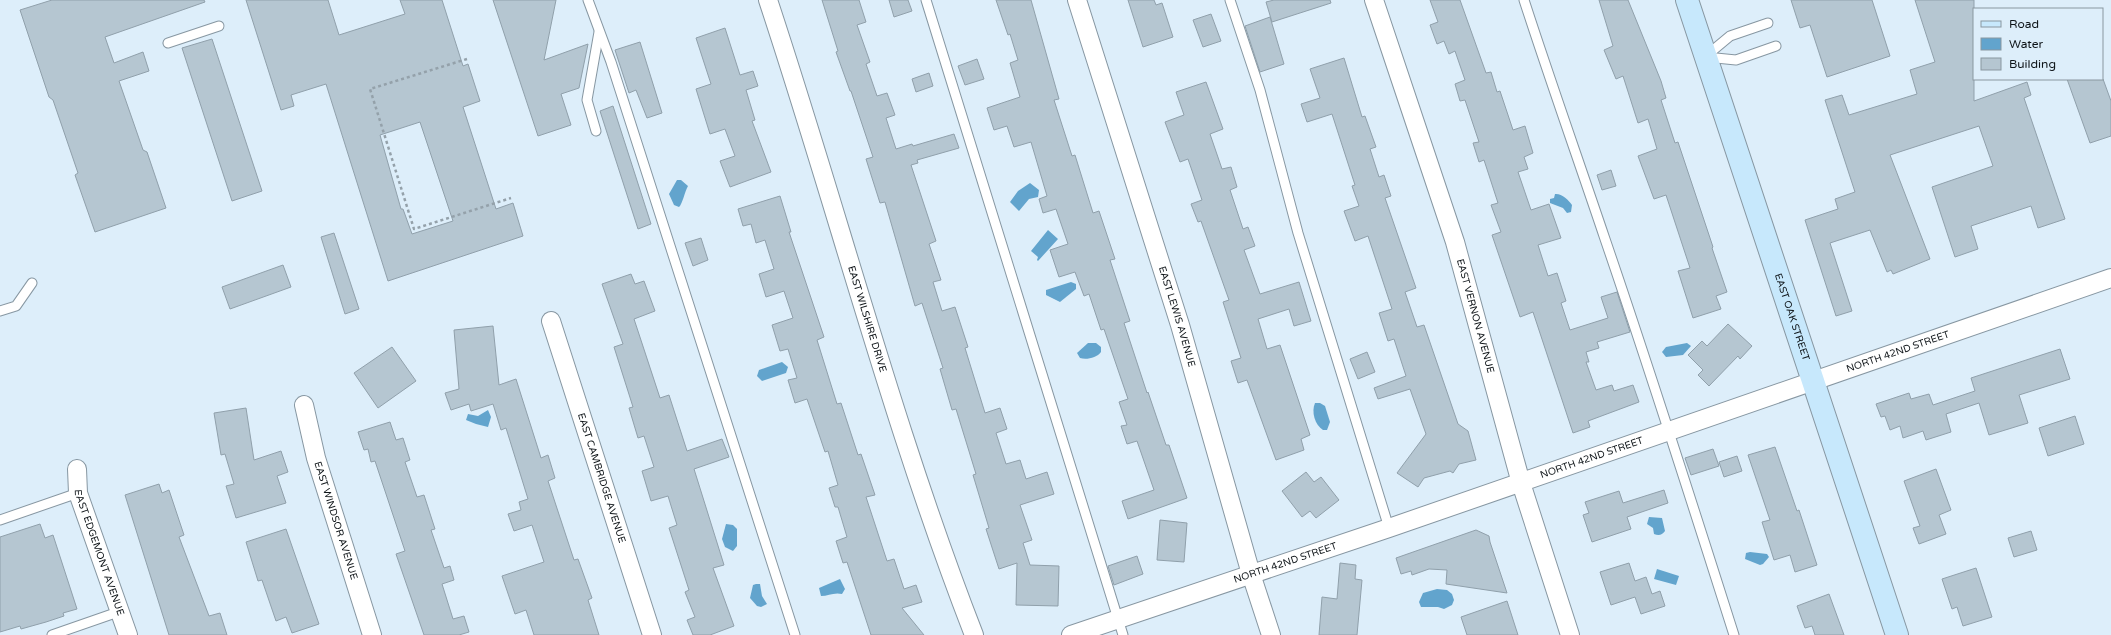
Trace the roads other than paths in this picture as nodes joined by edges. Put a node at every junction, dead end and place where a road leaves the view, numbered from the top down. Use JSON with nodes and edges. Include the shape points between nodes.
{"nodes":[{"id":1,"x":588,"y":0,"type":"edge"},
{"id":2,"x":768,"y":0,"type":"edge"},
{"id":3,"x":926,"y":0,"type":"edge"},
{"id":4,"x":1077,"y":0,"type":"edge"},
{"id":5,"x":1230,"y":0,"type":"edge"},
{"id":6,"x":1374,"y":0,"type":"edge"},
{"id":7,"x":1524,"y":0,"type":"edge"},
{"id":8,"x":1687,"y":0,"type":"edge"},
{"id":9,"x":1768,"y":23,"type":"dead end"},
{"id":10,"x":219,"y":26,"type":"dead end"},
{"id":11,"x":599,"y":32,"type":"junction"},
{"id":12,"x":168,"y":43,"type":"dead end"},
{"id":13,"x":1776,"y":46,"type":"dead end"},
{"id":14,"x":1705,"y":57,"type":"junction"},
{"id":15,"x":596,"y":131,"type":"dead end"},
{"id":16,"x":2111,"y":278,"type":"edge"},
{"id":17,"x":32,"y":283,"type":"dead end"},
{"id":18,"x":0,"y":311,"type":"edge"},
{"id":19,"x":551,"y":321,"type":"dead end"},
{"id":20,"x":1814,"y":381,"type":"junction"},
{"id":21,"x":304,"y":405,"type":"dead end"},
{"id":22,"x":1668,"y":430,"type":"junction"},
{"id":23,"x":77,"y":469,"type":"dead end"},
{"id":24,"x":1521,"y":483,"type":"junction"},
{"id":25,"x":78,"y":493,"type":"junction"},
{"id":26,"x":0,"y":520,"type":"edge"},
{"id":27,"x":1389,"y":528,"type":"junction"},
{"id":28,"x":1252,"y":574,"type":"junction"},
{"id":29,"x":121,"y":611,"type":"junction"},
{"id":30,"x":1120,"y":628,"type":"edge"},
{"id":31,"x":52,"y":635,"type":"edge"},
{"id":32,"x":128,"y":635,"type":"edge"},
{"id":33,"x":372,"y":635,"type":"edge"},
{"id":34,"x":652,"y":635,"type":"edge"},
{"id":35,"x":795,"y":635,"type":"edge"},
{"id":36,"x":974,"y":635,"type":"edge"},
{"id":37,"x":1071,"y":635,"type":"edge"},
{"id":38,"x":1271,"y":635,"type":"edge"},
{"id":39,"x":1570,"y":635,"type":"edge"},
{"id":40,"x":1734,"y":635,"type":"edge"},
{"id":41,"x":1897,"y":635,"type":"edge"}],
"edges":[{"from":1,"to":11,"type":"lane"},
{"from":2,"to":36,"type":"street","name":"EAST WILSHIRE DRIVE","via":[[894,403],[947,563]]},
{"from":3,"to":30,"type":"lane"},
{"from":4,"to":28,"type":"street","name":"EAST LEWIS AVENUE","via":[[1180,325]]},
{"from":5,"to":27,"type":"lane","via":[[1260,90],[1298,233]]},
{"from":6,"to":24,"type":"street","name":"EAST VERNON AVENUE","via":[[1455,242]]},
{"from":7,"to":22,"type":"lane"},
{"from":8,"to":14,"type":"street","name":"EAST OAK STREET"},
{"from":9,"to":14,"type":"lane","via":[[1730,36]]},
{"from":10,"to":12,"type":"lane"},
{"from":11,"to":15,"type":"lane","via":[[587,100]]},
{"from":11,"to":35,"type":"lane","via":[[611,62]]},
{"from":13,"to":14,"type":"lane","via":[[1736,60]]},
{"from":14,"to":20,"type":"street","name":"EAST OAK STREET"},
{"from":16,"to":20,"type":"street","name":"NORTH 42ND STREET"},
{"from":17,"to":18,"type":"lane","via":[[16,306]]},
{"from":19,"to":34,"type":"street","name":"EAST CAMBRIDGE AVENUE"},
{"from":20,"to":22,"type":"street","name":"NORTH 42ND STREET"},
{"from":20,"to":41,"type":"street","name":"EAST OAK STREET"},
{"from":21,"to":33,"type":"street","name":"EAST WINDSOR AVENUE","via":[[316,458]]},
{"from":22,"to":24,"type":"street","name":"NORTH 42ND STREET"},
{"from":22,"to":40,"type":"lane"},
{"from":23,"to":25,"type":"street","name":"EAST EDGEMONT AVENUE"},
{"from":24,"to":27,"type":"street","name":"NORTH 42ND STREET"},
{"from":24,"to":39,"type":"street","name":"EAST VERNON AVENUE"},
{"from":25,"to":26,"type":"lane"},
{"from":25,"to":29,"type":"street","name":"EAST EDGEMONT AVENUE"},
{"from":27,"to":28,"type":"street","name":"NORTH 42ND STREET"},
{"from":28,"to":30,"type":"street","name":"NORTH 42ND STREET"},
{"from":28,"to":38,"type":"street","name":"EAST LEWIS AVENUE"},
{"from":29,"to":31,"type":"lane"},
{"from":29,"to":32,"type":"street","name":"EAST EDGEMONT AVENUE"},
{"from":30,"to":37,"type":"street","name":"NORTH 42ND STREET"}]}
